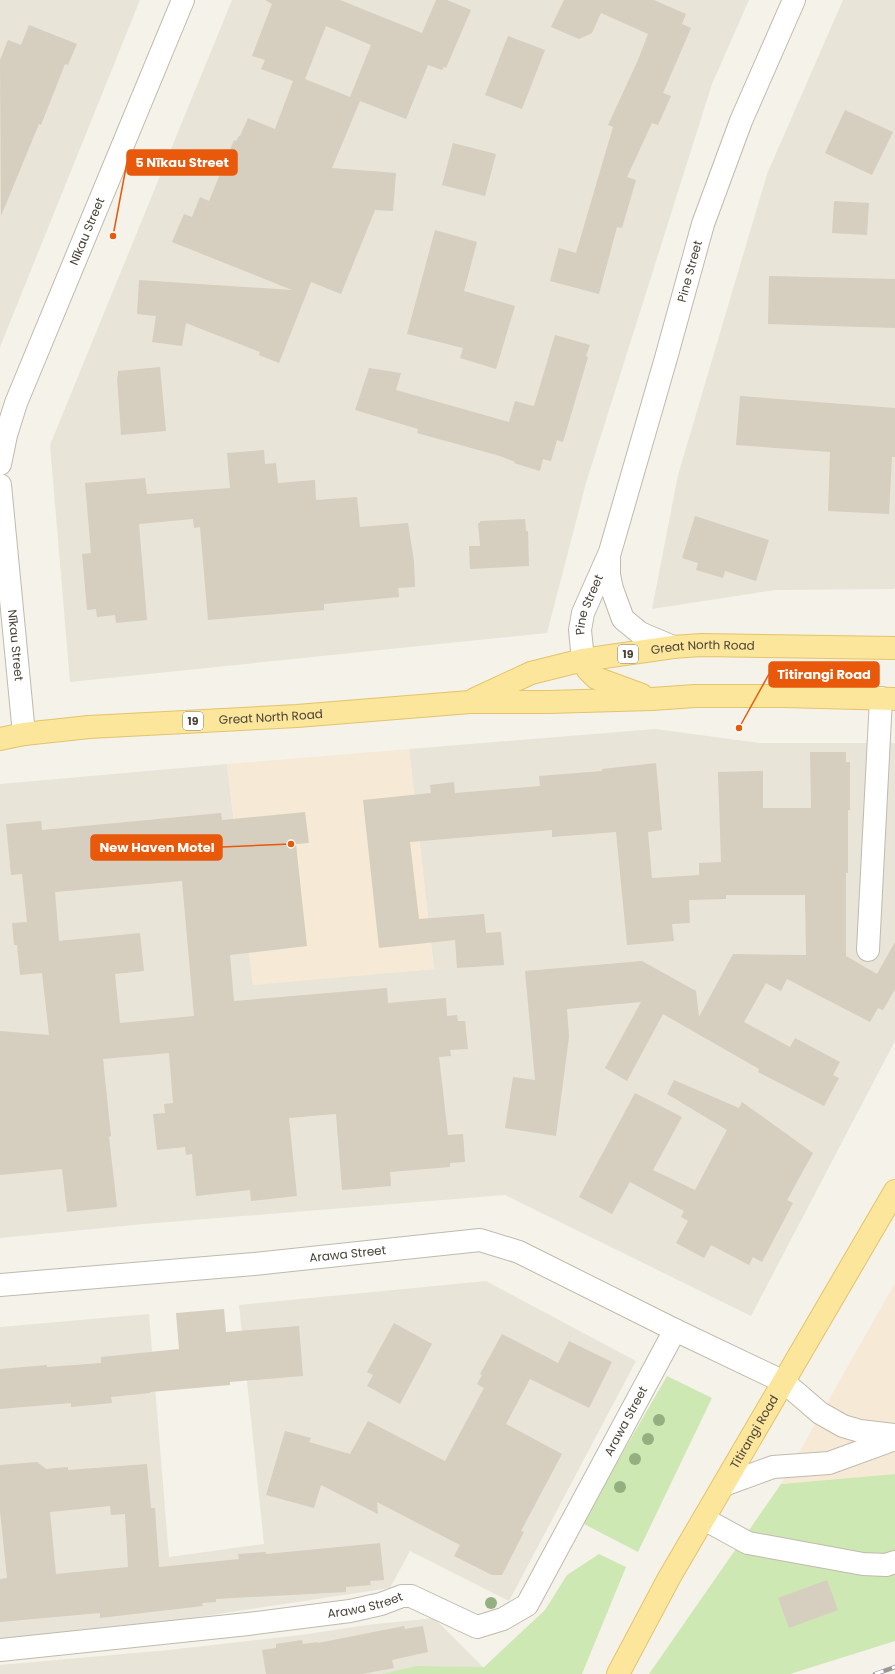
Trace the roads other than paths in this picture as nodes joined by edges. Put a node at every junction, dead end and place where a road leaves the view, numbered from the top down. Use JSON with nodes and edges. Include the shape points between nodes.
{"nodes":[{"id":1,"x":182,"y":0,"type":"edge"},
{"id":2,"x":794,"y":0,"type":"edge"},
{"id":3,"x":0,"y":464,"type":"edge"},
{"id":4,"x":0,"y":485,"type":"edge"},
{"id":5,"x":610,"y":552,"type":"junction"},
{"id":6,"x":673,"y":647,"type":"junction"},
{"id":7,"x":895,"y":648,"type":"edge"},
{"id":8,"x":583,"y":660,"type":"junction"},
{"id":9,"x":888,"y":698,"type":"edge"},
{"id":10,"x":652,"y":699,"type":"junction"},
{"id":11,"x":470,"y":702,"type":"junction"},
{"id":12,"x":24,"y":734,"type":"junction"},
{"id":13,"x":0,"y":739,"type":"edge"},
{"id":14,"x":868,"y":950,"type":"dead end"},
{"id":15,"x":895,"y":1191,"type":"edge"},
{"id":16,"x":0,"y":1285,"type":"edge"},
{"id":17,"x":675,"y":1330,"type":"junction"},
{"id":18,"x":784,"y":1382,"type":"junction"},
{"id":19,"x":895,"y":1435,"type":"edge"},
{"id":20,"x":895,"y":1439,"type":"edge"},
{"id":21,"x":724,"y":1485,"type":"junction"},
{"id":22,"x":704,"y":1519,"type":"junction"},
{"id":23,"x":895,"y":1562,"type":"edge"},
{"id":24,"x":0,"y":1650,"type":"edge"},
{"id":25,"x":618,"y":1674,"type":"edge"}],
"edges":[{"from":1,"to":3,"type":"street","name":"Nīkau Street","via":[[16,403]]},
{"from":2,"to":5,"type":"street","name":"Pine Street","via":[[741,121],[702,224]]},
{"from":4,"to":12,"type":"street","name":"Nīkau Street"},
{"from":5,"to":6,"type":"street","name":"Pine Street","via":[[609,575],[623,619],[640,633]]},
{"from":5,"to":8,"type":"street","name":"Pine Street","via":[[584,613],[580,630]]},
{"from":6,"to":7,"type":"main road","name":"Great North Road","number":"19","via":[[701,645]]},
{"from":6,"to":8,"type":"main road","name":"Great North Road","number":"19"},
{"from":8,"to":10,"type":"main road","via":[[596,678]]},
{"from":8,"to":11,"type":"main road","name":"Great North Road","number":"19","via":[[531,673]]},
{"from":9,"to":10,"type":"main road","name":"Great North Road","number":"19","via":[[695,696]]},
{"from":9,"to":14,"type":"street"},
{"from":10,"to":11,"type":"main road","name":"Great North Road","number":"19"},
{"from":11,"to":12,"type":"main road","name":"Great North Road","number":"19","via":[[296,716],[89,727]]},
{"from":12,"to":13,"type":"main road","name":"Great North Road","number":"19"},
{"from":15,"to":18,"type":"main road","name":"Titirangi Road"},
{"from":16,"to":17,"type":"street","name":"Arawa Street","via":[[254,1264],[480,1240],[519,1252]]},
{"from":17,"to":18,"type":"street","name":"Arawa Street"},
{"from":17,"to":24,"type":"street","name":"Arawa Street","via":[[527,1605],[503,1619],[477,1626],[411,1596],[402,1596],[350,1611]]},
{"from":18,"to":19,"type":"street","name":"Arawa Street","via":[[820,1413],[843,1426],[860,1431]]},
{"from":18,"to":21,"type":"main road","name":"Titirangi Road"},
{"from":20,"to":21,"type":"street","via":[[829,1463],[773,1467]]},
{"from":21,"to":22,"type":"main road","name":"Titirangi Road"},
{"from":22,"to":23,"type":"street","via":[[748,1543],[863,1564],[886,1565]]},
{"from":22,"to":25,"type":"main road","name":"Titirangi Road"}]}
